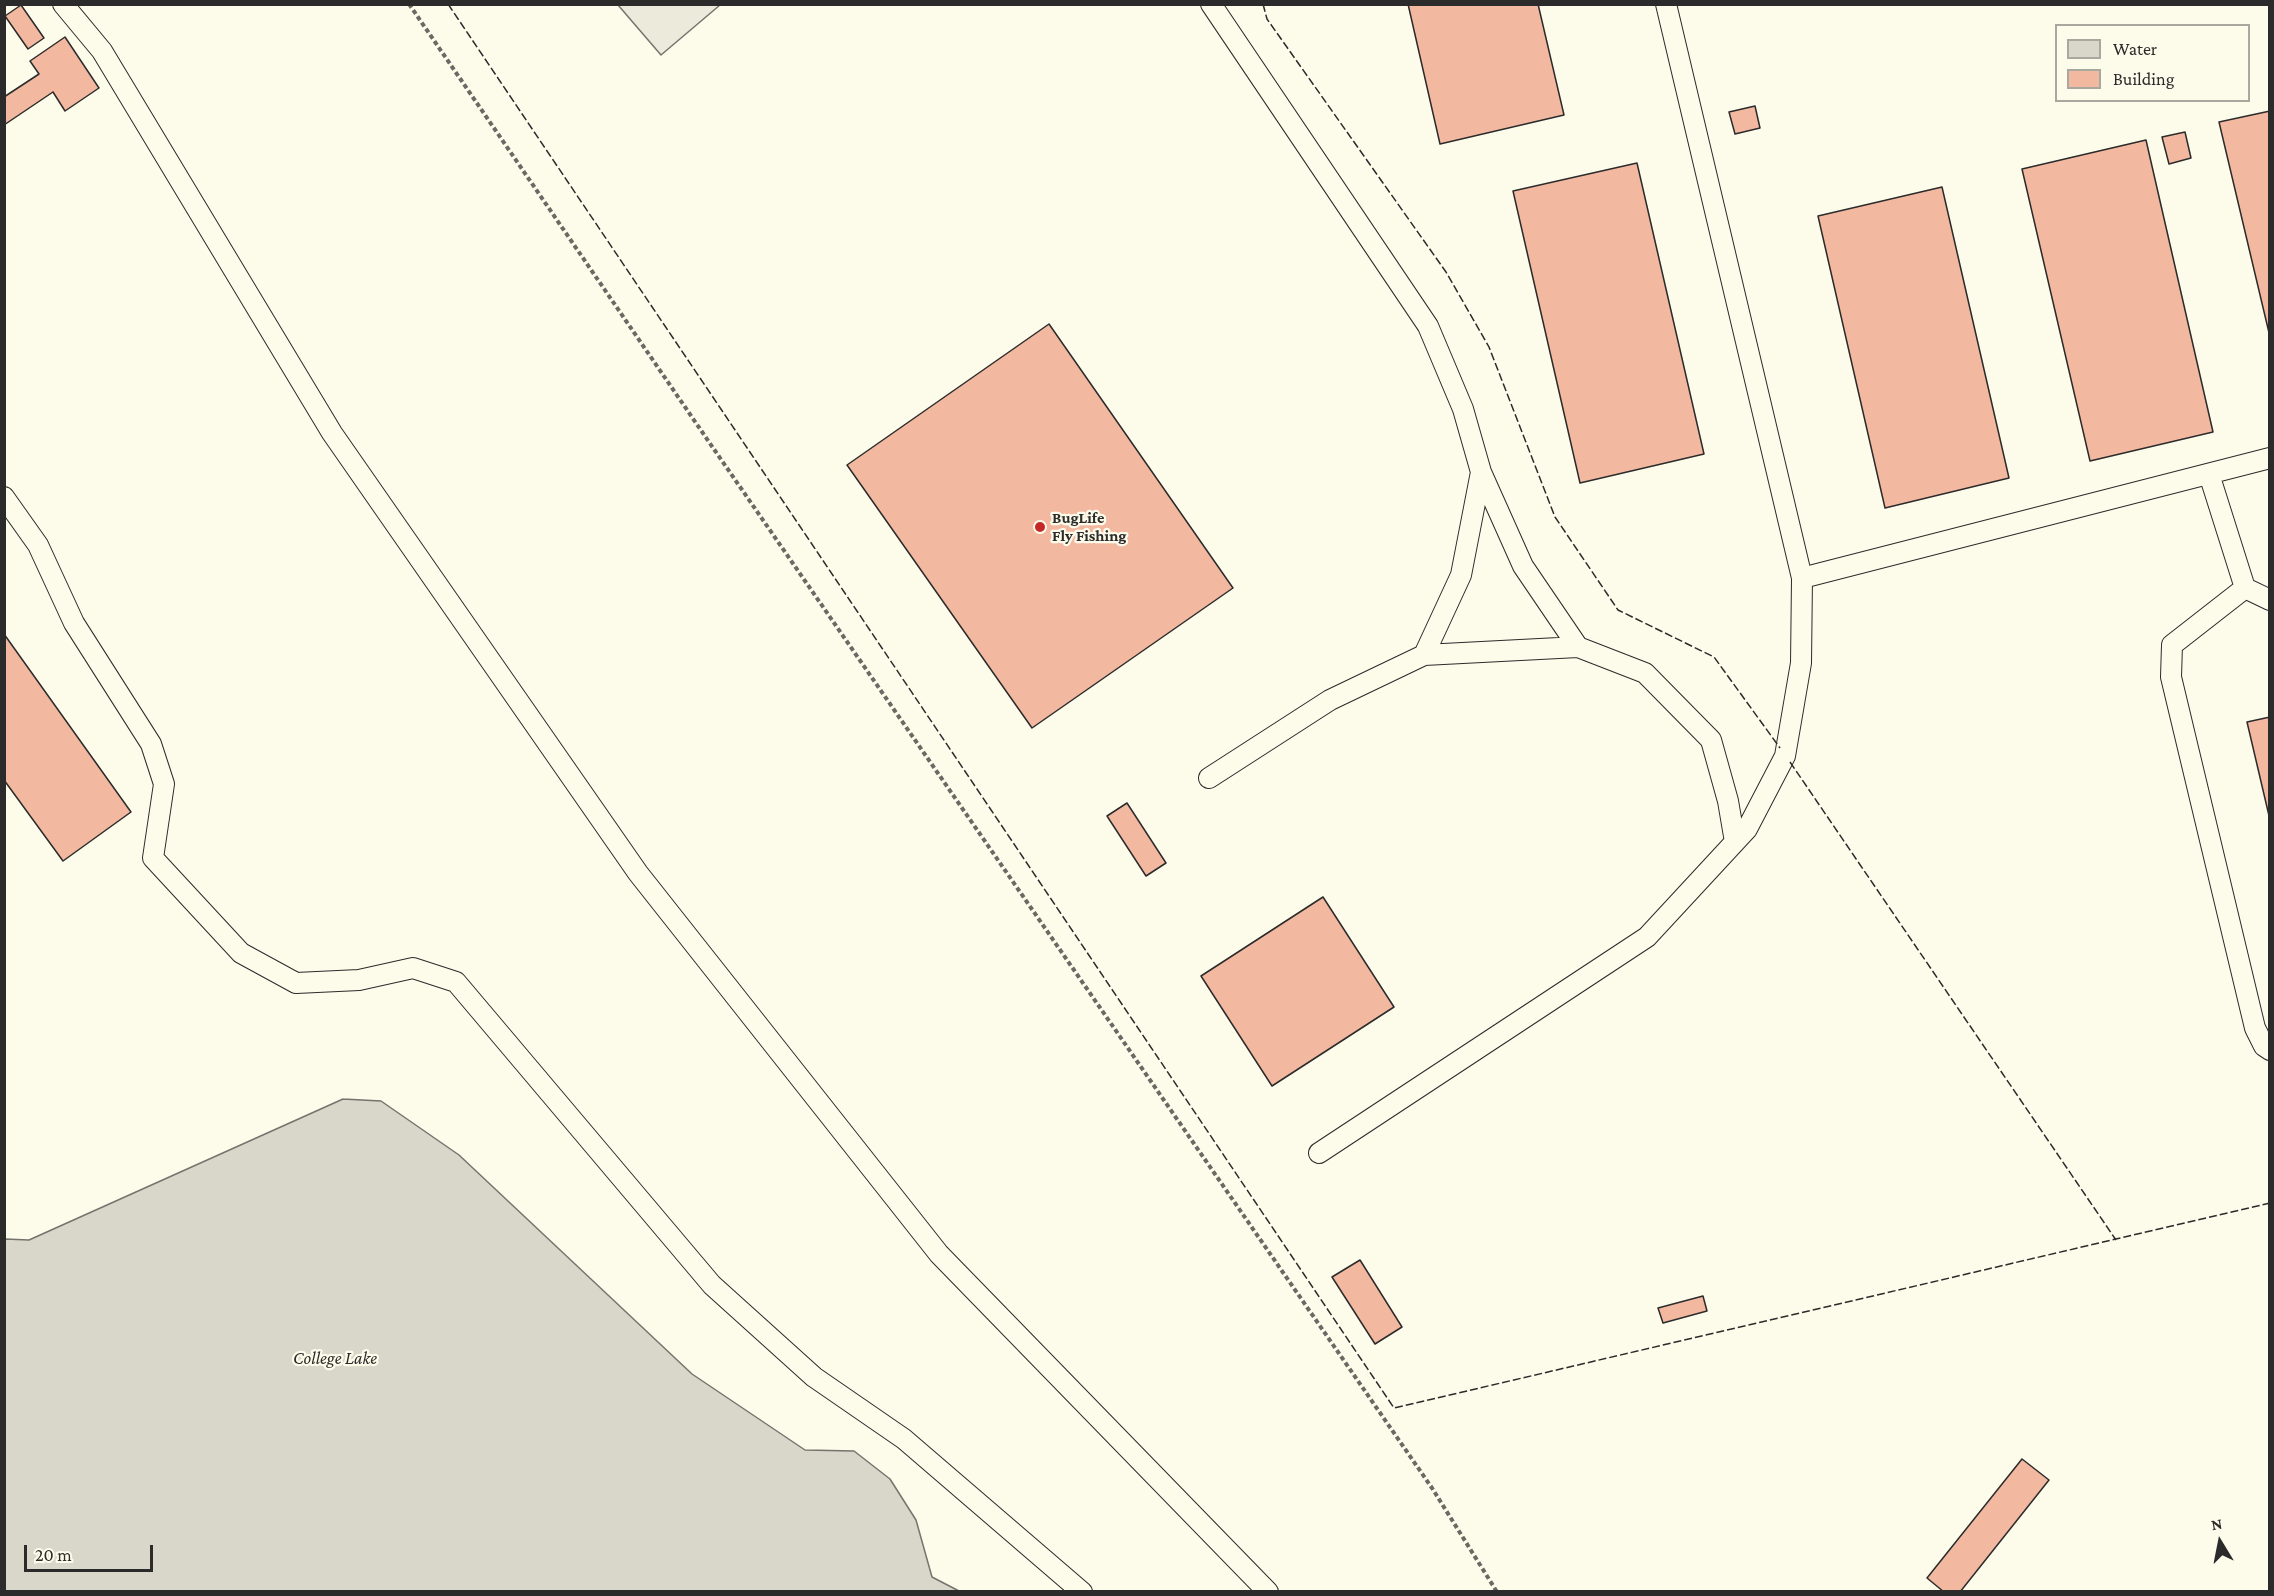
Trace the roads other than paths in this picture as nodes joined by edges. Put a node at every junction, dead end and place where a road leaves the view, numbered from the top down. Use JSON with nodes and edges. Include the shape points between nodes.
{"nodes":[{"id":1,"x":63,"y":4,"type":"edge"},
{"id":2,"x":1211,"y":4,"type":"edge"},
{"id":3,"x":1666,"y":4,"type":"edge"},
{"id":4,"x":2270,"y":458,"type":"edge"},
{"id":5,"x":1481,"y":471,"type":"junction"},
{"id":6,"x":2210,"y":474,"type":"junction"},
{"id":7,"x":4,"y":497,"type":"edge"},
{"id":8,"x":1802,"y":578,"type":"junction"},
{"id":9,"x":2245,"y":588,"type":"junction"},
{"id":10,"x":2270,"y":600,"type":"edge"},
{"id":11,"x":1578,"y":647,"type":"junction"},
{"id":12,"x":1424,"y":655,"type":"junction"},
{"id":13,"x":1209,"y":778,"type":"dead end"},
{"id":14,"x":1735,"y":842,"type":"junction"},
{"id":15,"x":2270,"y":1050,"type":"edge"},
{"id":16,"x":1319,"y":1154,"type":"dead end"},
{"id":17,"x":1082,"y":1592,"type":"edge"},
{"id":18,"x":1268,"y":1592,"type":"edge"}],
"edges":[{"from":1,"to":18,"type":"lane","via":[[102,51],[332,433],[638,873],[939,1254]]},
{"from":2,"to":5,"type":"lane","via":[[1428,326],[1463,409]]},
{"from":3,"to":8,"type":"lane"},
{"from":4,"to":6,"type":"lane"},
{"from":5,"to":11,"type":"lane","via":[[1523,566]]},
{"from":5,"to":12,"type":"lane","via":[[1461,575]]},
{"from":6,"to":8,"type":"lane"},
{"from":6,"to":9,"type":"lane"},
{"from":7,"to":17,"type":"lane","via":[[38,545],[74,623],[151,744],[164,784],[153,858],[241,953],[296,984],[359,980],[413,968],[456,982],[712,1285],[814,1377],[904,1439]]},
{"from":8,"to":14,"type":"lane","via":[[1801,663],[1785,756],[1747,829]]},
{"from":9,"to":10,"type":"lane"},
{"from":9,"to":15,"type":"lane","via":[[2172,645],[2171,677],[2255,1028]]},
{"from":11,"to":12,"type":"lane"},
{"from":11,"to":14,"type":"lane","via":[[1645,673],[1711,740]]},
{"from":12,"to":13,"type":"lane","via":[[1330,700]]},
{"from":14,"to":16,"type":"lane","via":[[1647,937]]}]}
